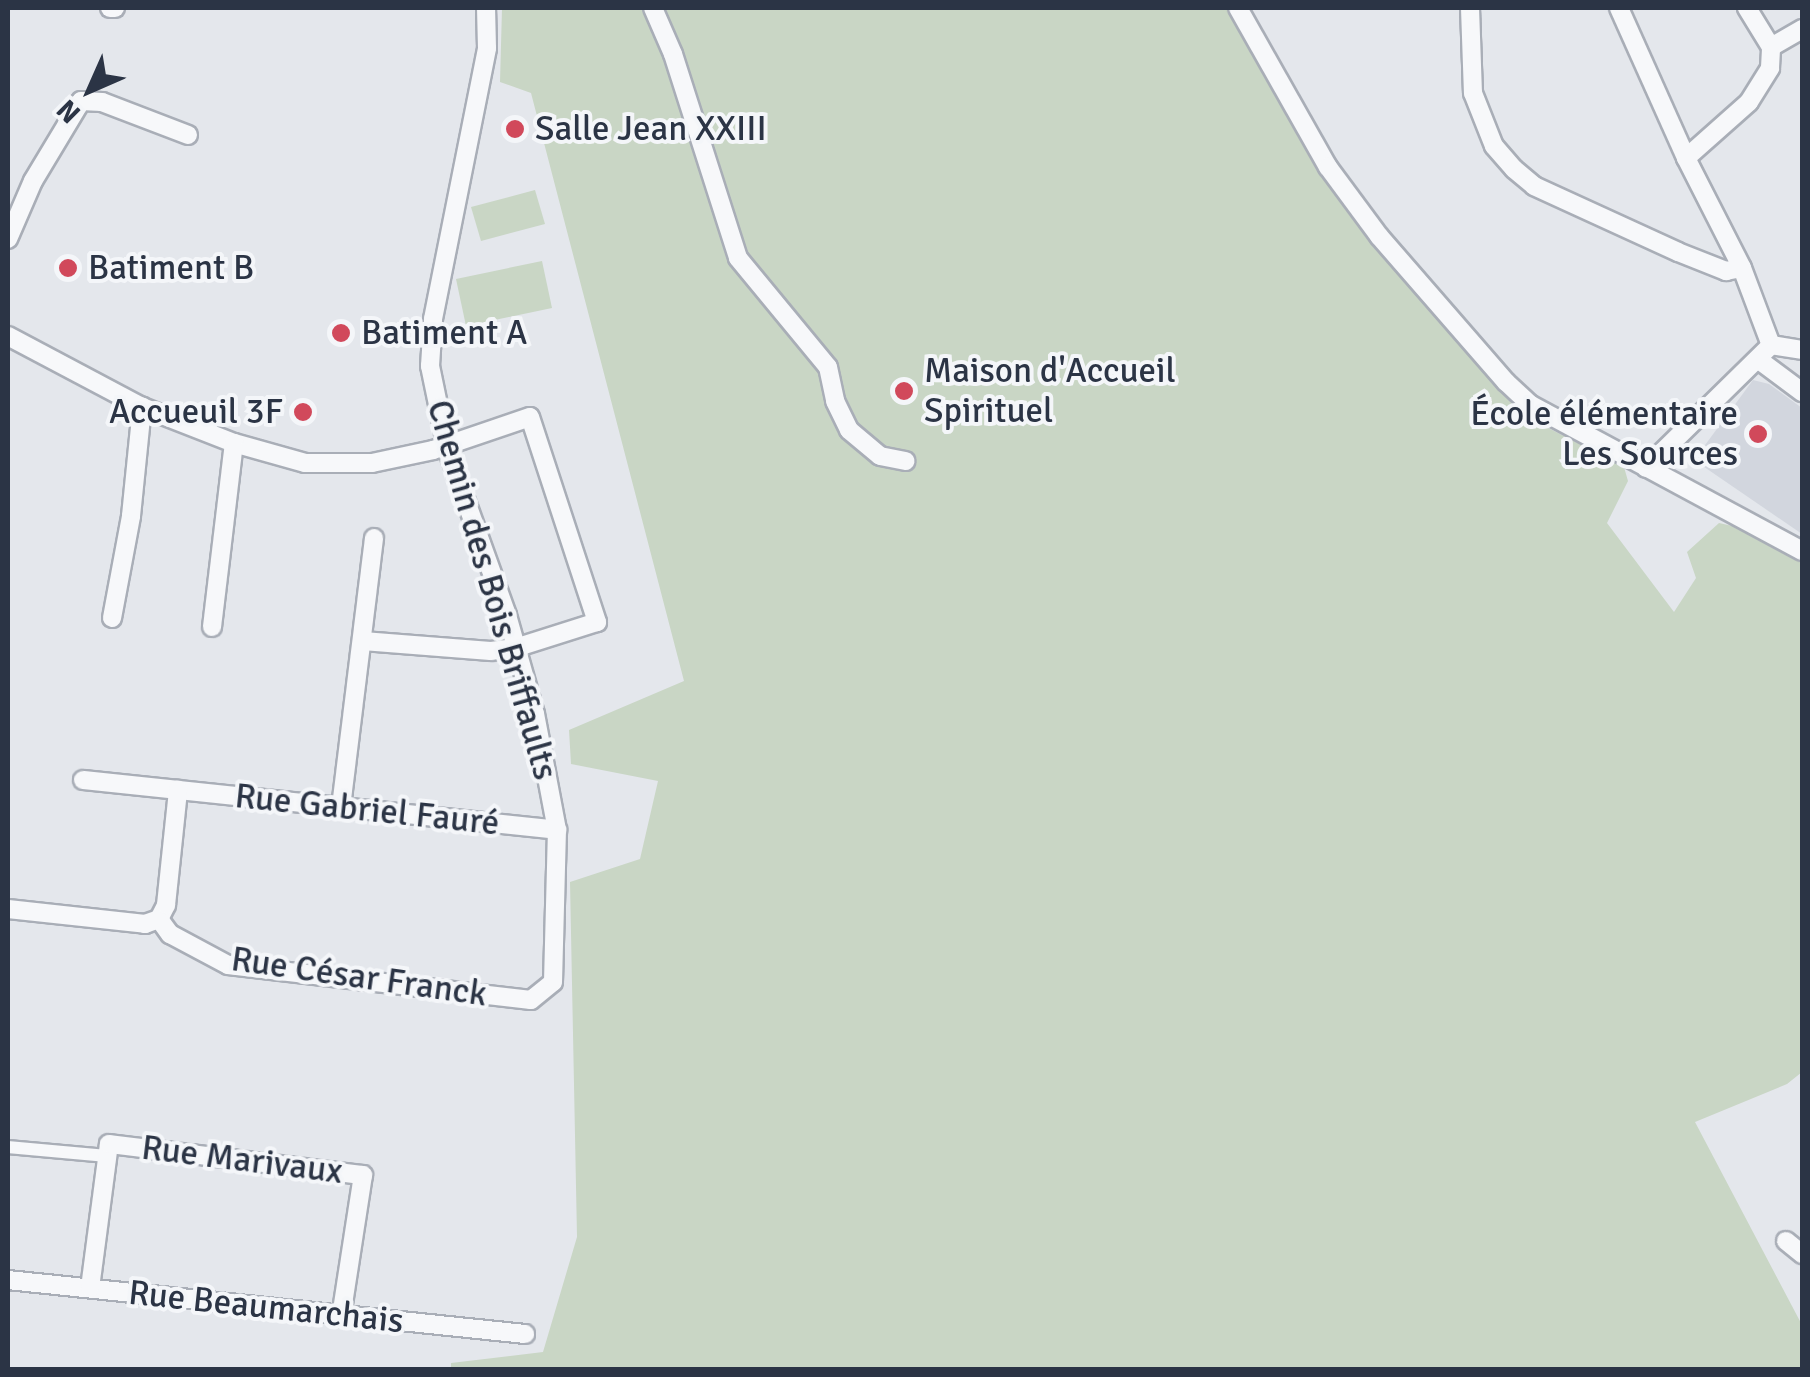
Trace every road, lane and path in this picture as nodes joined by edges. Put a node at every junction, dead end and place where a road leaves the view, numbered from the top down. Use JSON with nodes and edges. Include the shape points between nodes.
{"nodes":[{"id":1,"x":486,"y":8,"type":"edge"},
{"id":2,"x":653,"y":8,"type":"edge"},
{"id":3,"x":1238,"y":8,"type":"edge"},
{"id":4,"x":1470,"y":8,"type":"edge"},
{"id":5,"x":1618,"y":8,"type":"edge"},
{"id":6,"x":1747,"y":8,"type":"edge"},
{"id":7,"x":1802,"y":28,"type":"edge"},
{"id":8,"x":1771,"y":47,"type":"junction"},
{"id":9,"x":188,"y":135,"type":"dead end"},
{"id":10,"x":1686,"y":158,"type":"junction"},
{"id":11,"x":8,"y":239,"type":"edge"},
{"id":12,"x":1742,"y":268,"type":"junction"},
{"id":13,"x":8,"y":336,"type":"edge"},
{"id":14,"x":1771,"y":345,"type":"junction"},
{"id":15,"x":1802,"y":350,"type":"edge"},
{"id":16,"x":1759,"y":360,"type":"junction"},
{"id":17,"x":1802,"y":392,"type":"edge"},
{"id":18,"x":142,"y":407,"type":"junction"},
{"id":19,"x":234,"y":443,"type":"junction"},
{"id":20,"x":447,"y":448,"type":"junction"},
{"id":21,"x":906,"y":461,"type":"dead end"},
{"id":22,"x":1646,"y":468,"type":"junction"},
{"id":23,"x":374,"y":538,"type":"dead end"},
{"id":24,"x":1802,"y":551,"type":"edge"},
{"id":25,"x":112,"y":618,"type":"dead end"},
{"id":26,"x":212,"y":627,"type":"dead end"},
{"id":27,"x":364,"y":640,"type":"junction"},
{"id":28,"x":514,"y":648,"type":"junction"},
{"id":29,"x":83,"y":780,"type":"dead end"},
{"id":30,"x":178,"y":790,"type":"junction"},
{"id":31,"x":341,"y":807,"type":"junction"},
{"id":32,"x":557,"y":830,"type":"junction"},
{"id":33,"x":8,"y":910,"type":"edge"},
{"id":34,"x":159,"y":919,"type":"junction"},
{"id":35,"x":543,"y":994,"type":"joint"},
{"id":36,"x":8,"y":1147,"type":"edge"},
{"id":37,"x":108,"y":1156,"type":"junction"},
{"id":38,"x":1786,"y":1241,"type":"dead end"},
{"id":39,"x":1802,"y":1254,"type":"edge"},
{"id":40,"x":8,"y":1280,"type":"edge"},
{"id":41,"x":90,"y":1288,"type":"junction"},
{"id":42,"x":341,"y":1317,"type":"junction"},
{"id":43,"x":526,"y":1334,"type":"dead end"}],
"edges":[{"from":1,"to":20,"type":"street","name":"Chemin des Bois Briffaults","via":[[487,48],[433,318],[430,366]]},
{"from":2,"to":21,"type":"street","via":[[738,258],[828,367],[849,430],[880,456]]},
{"from":3,"to":22,"type":"street","via":[[1328,167],[1506,382],[1531,405]]},
{"from":4,"to":12,"type":"street","via":[[1473,93],[1494,146],[1514,169],[1534,186],[1678,252],[1726,271]]},
{"from":5,"to":10,"type":"street"},
{"from":6,"to":8,"type":"street"},
{"from":7,"to":8,"type":"street"},
{"from":8,"to":10,"type":"street","via":[[1770,68],[1749,102]]},
{"from":9,"to":11,"type":"street","via":[[102,102],[81,101]]},
{"from":10,"to":12,"type":"street"},
{"from":12,"to":14,"type":"street"},
{"from":13,"to":18,"type":"street"},
{"from":14,"to":15,"type":"street"},
{"from":14,"to":16,"type":"street"},
{"from":16,"to":17,"type":"street"},
{"from":16,"to":22,"type":"street"},
{"from":18,"to":19,"type":"street"},
{"from":18,"to":25,"type":"street"},
{"from":19,"to":20,"type":"street","via":[[305,463],[372,463]]},
{"from":19,"to":26,"type":"street"},
{"from":20,"to":28,"type":"street","name":"Chemin des Bois Briffaults"},
{"from":20,"to":28,"type":"street","via":[[530,417],[597,622]]},
{"from":22,"to":24,"type":"street"},
{"from":23,"to":27,"type":"street"},
{"from":27,"to":28,"type":"street"},
{"from":27,"to":31,"type":"street"},
{"from":28,"to":32,"type":"street","name":"Chemin des Bois Briffaults","via":[[535,714]]},
{"from":29,"to":30,"type":"street","name":"Rue Gabriel Fauré"},
{"from":30,"to":31,"type":"street","name":"Rue Gabriel Fauré"},
{"from":30,"to":34,"type":"street"},
{"from":31,"to":32,"type":"street","name":"Rue Gabriel Fauré"},
{"from":32,"to":35,"type":"street","name":"Chemin des Bois Briffaults","via":[[553,982]]},
{"from":33,"to":34,"type":"street","via":[[145,924]]},
{"from":34,"to":35,"type":"street","name":"Rue César Franck","via":[[170,934],[228,966],[532,1000]]},
{"from":36,"to":37,"type":"street","name":"Rue Marivaux"},
{"from":37,"to":41,"type":"street","name":"Rue Marivaux"},
{"from":37,"to":42,"type":"street","name":"Rue Marivaux","via":[[109,1144],[363,1175]]},
{"from":38,"to":39,"type":"street"},
{"from":40,"to":41,"type":"street","name":"Rue Beaumarchais"},
{"from":41,"to":42,"type":"street","name":"Rue Beaumarchais"},
{"from":42,"to":43,"type":"street","name":"Rue Beaumarchais"}]}
